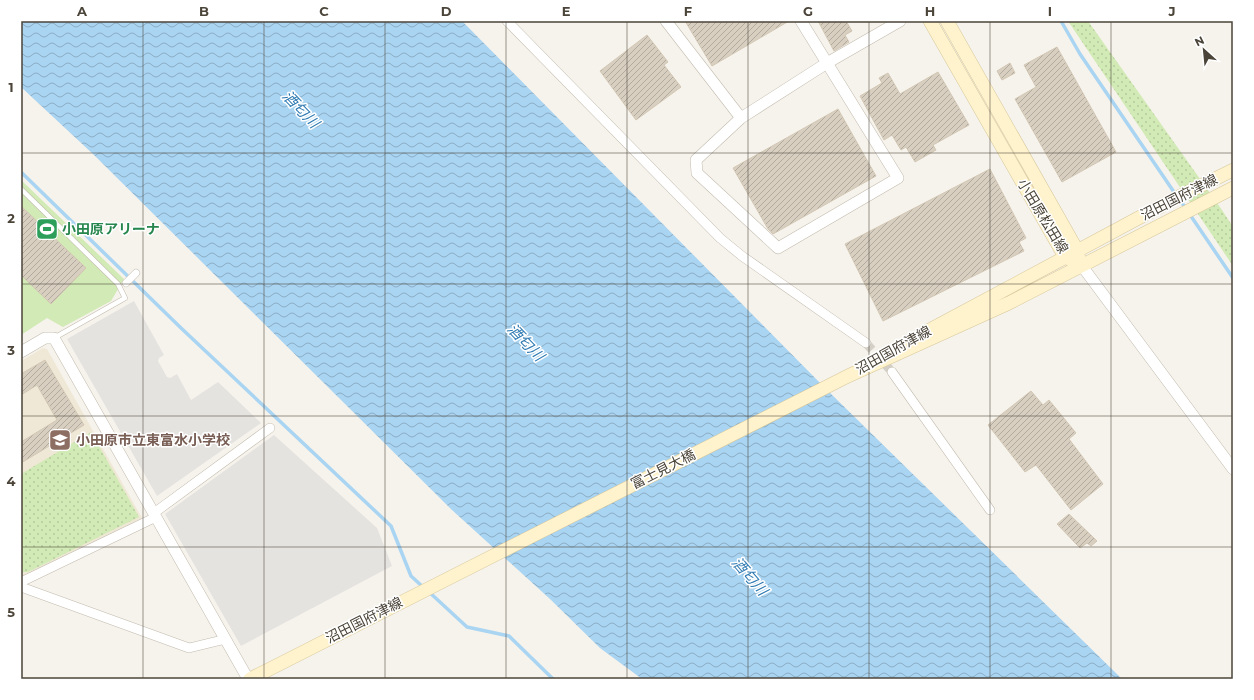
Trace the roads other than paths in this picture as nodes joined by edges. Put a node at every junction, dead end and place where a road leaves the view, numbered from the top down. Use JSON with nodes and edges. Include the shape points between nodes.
{"nodes":[{"id":1,"x":507,"y":21,"type":"edge"},
{"id":2,"x":666,"y":21,"type":"edge"},
{"id":3,"x":801,"y":21,"type":"edge"},
{"id":4,"x":900,"y":21,"type":"edge"},
{"id":5,"x":930,"y":21,"type":"edge"},
{"id":6,"x":947,"y":21,"type":"edge"},
{"id":7,"x":827,"y":63,"type":"junction"},
{"id":8,"x":741,"y":118,"type":"junction"},
{"id":9,"x":1233,"y":170,"type":"edge"},
{"id":10,"x":1233,"y":188,"type":"edge"},
{"id":11,"x":21,"y":189,"type":"edge"},
{"id":12,"x":1077,"y":250,"type":"junction"},
{"id":13,"x":1065,"y":257,"type":"junction"},
{"id":14,"x":1082,"y":266,"type":"junction"},
{"id":15,"x":136,"y":273,"type":"dead end"},
{"id":16,"x":126,"y":283,"type":"dead end"},
{"id":17,"x":54,"y":338,"type":"junction"},
{"id":18,"x":866,"y":343,"type":"tunnel mouth"},
{"id":19,"x":21,"y":352,"type":"edge"},
{"id":20,"x":892,"y":372,"type":"tunnel mouth"},
{"id":21,"x":848,"y":376,"type":"junction"},
{"id":22,"x":270,"y":428,"type":"dead end"},
{"id":23,"x":1233,"y":470,"type":"edge"},
{"id":24,"x":990,"y":510,"type":"dead end"},
{"id":25,"x":155,"y":515,"type":"junction"},
{"id":26,"x":478,"y":562,"type":"joint"},
{"id":27,"x":21,"y":582,"type":"edge"},
{"id":28,"x":21,"y":587,"type":"edge"},
{"id":29,"x":226,"y":639,"type":"junction"},
{"id":30,"x":249,"y":679,"type":"edge"}],
"edges":[{"from":1,"to":18,"type":"street","via":[[720,238]]},
{"from":2,"to":8,"type":"street"},
{"from":3,"to":7,"type":"street"},
{"from":4,"to":7,"type":"street"},
{"from":5,"to":13,"type":"main road","name":"小田原松田線"},
{"from":6,"to":12,"type":"main road","name":"小田原松田線"},
{"from":7,"to":8,"type":"street"},
{"from":7,"to":8,"type":"street","via":[[898,178],[778,248],[697,173],[696,160]]},
{"from":9,"to":12,"type":"main road","name":"沼田国府津線"},
{"from":10,"to":14,"type":"main road","name":"沼田国府津線"},
{"from":11,"to":17,"type":"lane","via":[[118,284],[125,298]]},
{"from":12,"to":13,"type":"main road","name":"沼田国府津線"},
{"from":12,"to":14,"type":"main road","name":"小田原松田線"},
{"from":13,"to":14,"type":"main road","name":"小田原松田線"},
{"from":13,"to":21,"type":"main road","name":"沼田国府津線"},
{"from":14,"to":21,"type":"main road","name":"沼田国府津線","via":[[1009,303]]},
{"from":14,"to":23,"type":"street"},
{"from":15,"to":16,"type":"street"},
{"from":17,"to":19,"type":"street","via":[[45,338]]},
{"from":17,"to":25,"type":"street"},
{"from":20,"to":24,"type":"street"},
{"from":21,"to":26,"type":"main road","name":"富士見大橋"},
{"from":22,"to":25,"type":"street"},
{"from":25,"to":27,"type":"street"},
{"from":25,"to":29,"type":"street"},
{"from":26,"to":30,"type":"main road","name":"沼田国府津線"},
{"from":28,"to":29,"type":"street","via":[[189,648]]},
{"from":29,"to":30,"type":"street"}]}
